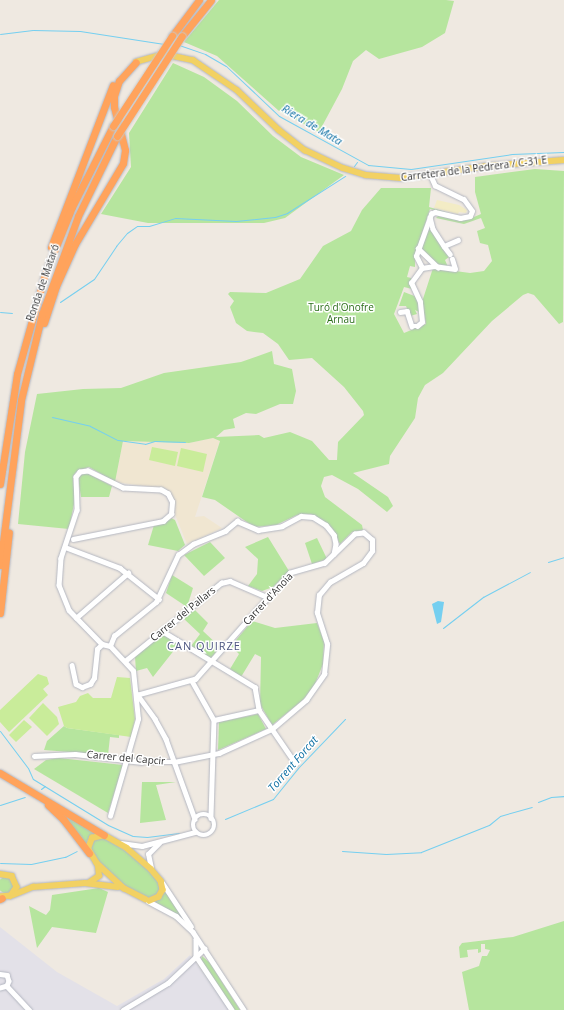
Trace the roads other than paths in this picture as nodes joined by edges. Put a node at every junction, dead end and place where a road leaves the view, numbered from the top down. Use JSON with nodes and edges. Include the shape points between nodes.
{"nodes":[{"id":1,"x":199,"y":0,"type":"edge"},
{"id":2,"x":211,"y":0,"type":"edge"},
{"id":3,"x":136,"y":62,"type":"junction"},
{"id":4,"x":564,"y":160,"type":"edge"},
{"id":5,"x":430,"y":175,"type":"junction"},
{"id":6,"x":430,"y":217,"type":"junction"},
{"id":7,"x":458,"y":240,"type":"dead end"},
{"id":8,"x":444,"y":246,"type":"junction"},
{"id":9,"x":418,"y":248,"type":"junction"},
{"id":10,"x":438,"y":267,"type":"junction"},
{"id":11,"x":422,"y":268,"type":"junction"},
{"id":12,"x":45,"y":274,"type":"junction"},
{"id":13,"x":400,"y":312,"type":"dead end"},
{"id":14,"x":34,"y":344,"type":"junction"},
{"id":15,"x":12,"y":464,"type":"junction"},
{"id":16,"x":0,"y":484,"type":"edge"},
{"id":17,"x":72,"y":538,"type":"junction"},
{"id":18,"x":65,"y":547,"type":"junction"},
{"id":19,"x":72,"y":549,"type":"junction"},
{"id":20,"x":372,"y":551,"type":"joint"},
{"id":21,"x":332,"y":556,"type":"junction"},
{"id":22,"x":0,"y":565,"type":"edge"},
{"id":23,"x":128,"y":573,"type":"junction"},
{"id":24,"x":267,"y":597,"type":"junction"},
{"id":25,"x":159,"y":598,"type":"junction"},
{"id":26,"x":0,"y":613,"type":"edge"},
{"id":27,"x":76,"y":618,"type":"junction"},
{"id":28,"x":162,"y":631,"type":"junction"},
{"id":29,"x":102,"y":644,"type":"junction"},
{"id":30,"x":110,"y":646,"type":"junction"},
{"id":31,"x":212,"y":660,"type":"junction"},
{"id":32,"x":125,"y":661,"type":"junction"},
{"id":33,"x":72,"y":665,"type":"dead end"},
{"id":34,"x":192,"y":681,"type":"junction"},
{"id":35,"x":138,"y":695,"type":"junction"},
{"id":36,"x":259,"y":710,"type":"junction"},
{"id":37,"x":214,"y":720,"type":"junction"},
{"id":38,"x":272,"y":729,"type":"junction"},
{"id":39,"x":214,"y":755,"type":"junction"},
{"id":40,"x":34,"y":756,"type":"dead end"},
{"id":41,"x":127,"y":760,"type":"junction"},
{"id":42,"x":174,"y":762,"type":"junction"},
{"id":43,"x":296,"y":764,"type":"dead end"},
{"id":44,"x":0,"y":774,"type":"edge"},
{"id":45,"x":110,"y":816,"type":"dead end"},
{"id":46,"x":212,"y":818,"type":"junction"},
{"id":47,"x":195,"y":819,"type":"junction"},
{"id":48,"x":195,"y":832,"type":"junction"},
{"id":49,"x":104,"y":835,"type":"junction"},
{"id":50,"x":164,"y":841,"type":"junction"},
{"id":51,"x":117,"y":842,"type":"junction"},
{"id":52,"x":89,"y":853,"type":"junction"},
{"id":53,"x":97,"y":864,"type":"junction"},
{"id":54,"x":151,"y":869,"type":"junction"},
{"id":55,"x":0,"y":874,"type":"edge"},
{"id":56,"x":16,"y":881,"type":"junction"},
{"id":57,"x":161,"y":881,"type":"junction"},
{"id":58,"x":85,"y":883,"type":"junction"},
{"id":59,"x":33,"y":887,"type":"junction"},
{"id":60,"x":124,"y":890,"type":"junction"},
{"id":61,"x":13,"y":895,"type":"junction"},
{"id":62,"x":1,"y":898,"type":"edge"},
{"id":63,"x":148,"y":901,"type":"junction"},
{"id":64,"x":194,"y":932,"type":"junction"},
{"id":65,"x":204,"y":949,"type":"junction"},
{"id":66,"x":196,"y":956,"type":"junction"},
{"id":67,"x":0,"y":974,"type":"edge"},
{"id":68,"x":7,"y":986,"type":"junction"},
{"id":69,"x":0,"y":988,"type":"edge"},
{"id":70,"x":29,"y":1010,"type":"edge"},
{"id":71,"x":123,"y":1010,"type":"edge"},
{"id":72,"x":232,"y":1010,"type":"edge"},
{"id":73,"x":244,"y":1010,"type":"edge"}],
"edges":[{"from":1,"to":12,"type":"highway","name":"Ronda de Mataró","bridge":true,"via":[[112,126],[72,207]]},
{"from":2,"to":14,"type":"highway","name":"Ronda de Mataró","bridge":true,"via":[[182,36],[117,136],[65,248]]},
{"from":3,"to":5,"type":"main road","name":"Carretera de la Pedrera / C-31 E","via":[[157,55],[175,54],[204,66],[237,90],[294,142],[342,168],[388,178]]},
{"from":3,"to":12,"type":"highway","via":[[120,74],[111,89],[44,266]]},
{"from":3,"to":14,"type":"highway","via":[[119,81],[114,96],[114,107],[125,150],[124,163],[75,244]]},
{"from":4,"to":5,"type":"main road","name":"Carretera de la Pedrera / C-31 E","via":[[487,166]]},
{"from":5,"to":6,"type":"street","via":[[435,186],[464,200],[472,211],[470,216],[460,218],[435,212]]},
{"from":6,"to":8,"type":"street","via":[[433,229]]},
{"from":6,"to":9,"type":"street"},
{"from":7,"to":8,"type":"street"},
{"from":8,"to":10,"type":"street","via":[[455,269]]},
{"from":9,"to":10,"type":"street"},
{"from":9,"to":11,"type":"street","via":[[416,259]]},
{"from":10,"to":11,"type":"street"},
{"from":11,"to":13,"type":"street","via":[[412,280],[420,302],[421,323],[412,326],[407,311]]},
{"from":12,"to":16,"type":"highway","name":"Ronda de Mataró","via":[[17,374]]},
{"from":14,"to":15,"type":"highway","name":"Ronda de Mataró"},
{"from":15,"to":22,"type":"highway","name":"Ronda de Mataró"},
{"from":15,"to":26,"type":"highway","via":[[12,497]]},
{"from":17,"to":17,"type":"street","via":[[78,505],[76,477],[80,472],[91,472],[128,489],[161,490],[168,494],[172,502],[171,514],[163,521]]},
{"from":17,"to":18,"type":"street"},
{"from":17,"to":19,"type":"street"},
{"from":18,"to":19,"type":"street"},
{"from":18,"to":27,"type":"street","via":[[59,567],[59,585],[66,604]]},
{"from":19,"to":23,"type":"street"},
{"from":20,"to":21,"type":"street","name":"Carrer d'Anoia","via":[[372,540],[360,533]]},
{"from":20,"to":38,"type":"street","name":"Carrer del Capcir","via":[[358,568],[330,582],[319,595],[317,613],[327,649],[324,674],[306,700]]},
{"from":21,"to":24,"type":"street","name":"Carrer d'Anoia","via":[[322,565],[290,573]]},
{"from":21,"to":25,"type":"street","via":[[336,544],[334,535],[326,525],[313,517],[301,516],[282,526],[258,530],[237,521],[225,531],[193,544],[178,555]]},
{"from":23,"to":25,"type":"street"},
{"from":23,"to":27,"type":"street"},
{"from":24,"to":28,"type":"street","name":"Carrer del Pallars","via":[[230,581],[224,581]]},
{"from":24,"to":31,"type":"street","name":"Carrer d'Anoia"},
{"from":25,"to":30,"type":"street","via":[[114,636]]},
{"from":27,"to":29,"type":"street"},
{"from":28,"to":31,"type":"street"},
{"from":28,"to":32,"type":"street","name":"Carrer del Pallars"},
{"from":29,"to":30,"type":"street"},
{"from":29,"to":33,"type":"street","via":[[95,654],[94,678],[88,686],[76,684]]},
{"from":30,"to":32,"type":"street"},
{"from":31,"to":34,"type":"street","name":"Carrer d'Anoia"},
{"from":31,"to":36,"type":"street","via":[[255,687]]},
{"from":32,"to":35,"type":"street","via":[[133,671]]},
{"from":34,"to":35,"type":"street"},
{"from":34,"to":37,"type":"street"},
{"from":35,"to":41,"type":"street","via":[[138,725]]},
{"from":35,"to":42,"type":"street","via":[[155,719]]},
{"from":36,"to":37,"type":"street"},
{"from":36,"to":38,"type":"street"},
{"from":37,"to":39,"type":"street"},
{"from":38,"to":39,"type":"street","name":"Carrer del Capcir"},
{"from":38,"to":43,"type":"street"},
{"from":39,"to":42,"type":"street","name":"Carrer del Capcir"},
{"from":39,"to":46,"type":"street"},
{"from":40,"to":41,"type":"street","name":"Carrer del Capcir","via":[[75,754]]},
{"from":41,"to":42,"type":"street","name":"Carrer del Capcir"},
{"from":41,"to":45,"type":"street"},
{"from":42,"to":47,"type":"street"},
{"from":44,"to":49,"type":"highway"},
{"from":44,"to":52,"type":"highway","via":[[51,807]]},
{"from":46,"to":47,"type":"street","via":[[201,815]]},
{"from":46,"to":48,"type":"street","via":[[215,825],[212,832],[202,836]]},
{"from":47,"to":48,"type":"street"},
{"from":48,"to":50,"type":"street"},
{"from":49,"to":51,"type":"main road"},
{"from":49,"to":52,"type":"main road","via":[[92,838],[88,846]]},
{"from":50,"to":51,"type":"street","via":[[142,846]]},
{"from":50,"to":54,"type":"street","via":[[154,846],[148,854]]},
{"from":51,"to":54,"type":"main road"},
{"from":52,"to":53,"type":"main road"},
{"from":53,"to":58,"type":"main road","via":[[99,876]]},
{"from":53,"to":60,"type":"main road"},
{"from":54,"to":57,"type":"main road"},
{"from":55,"to":56,"type":"main road","via":[[9,874]]},
{"from":56,"to":59,"type":"main road"},
{"from":56,"to":61,"type":"main road","via":[[17,889]]},
{"from":57,"to":63,"type":"main road","via":[[161,895]]},
{"from":57,"to":64,"type":"street"},
{"from":58,"to":59,"type":"main road"},
{"from":58,"to":60,"type":"main road","via":[[109,884]]},
{"from":59,"to":61,"type":"main road"},
{"from":60,"to":63,"type":"main road"},
{"from":61,"to":62,"type":"main road"},
{"from":63,"to":64,"type":"street","via":[[176,916]]},
{"from":64,"to":65,"type":"street"},
{"from":64,"to":66,"type":"street","via":[[197,941]]},
{"from":65,"to":66,"type":"street"},
{"from":65,"to":73,"type":"street"},
{"from":66,"to":71,"type":"street","via":[[168,983]]},
{"from":66,"to":72,"type":"street"},
{"from":67,"to":68,"type":"street","via":[[9,978]]},
{"from":68,"to":69,"type":"street"},
{"from":68,"to":70,"type":"street"}]}
